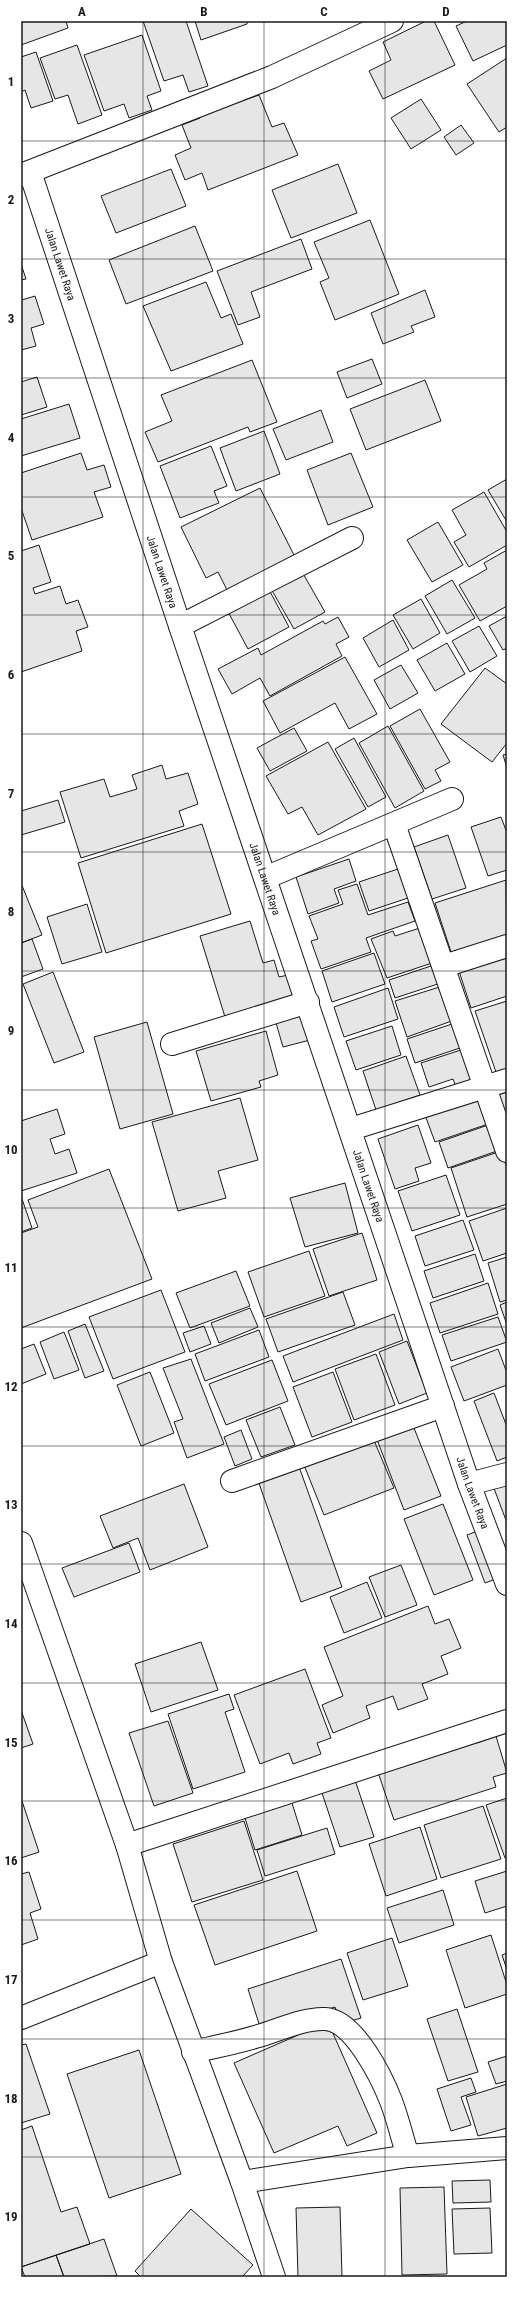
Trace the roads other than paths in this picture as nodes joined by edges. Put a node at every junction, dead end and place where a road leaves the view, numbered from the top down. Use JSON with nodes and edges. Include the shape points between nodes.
{"nodes":[{"id":1,"x":392,"y":21,"type":"edge"},
{"id":2,"x":26,"y":174,"type":"edge"},
{"id":3,"x":352,"y":538,"type":"dead end"},
{"id":4,"x":180,"y":626,"type":"junction"},
{"id":5,"x":452,"y":800,"type":"dead end"},
{"id":6,"x":394,"y":824,"type":"junction"},
{"id":7,"x":266,"y":878,"type":"junction"},
{"id":8,"x":507,"y":946,"type":"edge"},
{"id":9,"x":444,"y":966,"type":"junction"},
{"id":10,"x":308,"y":1002,"type":"junction"},
{"id":11,"x":172,"y":1044,"type":"dead end"},
{"id":12,"x":507,"y":1080,"type":"edge"},
{"id":13,"x":486,"y":1087,"type":"junction"},
{"id":14,"x":351,"y":1129,"type":"junction"},
{"id":15,"x":507,"y":1151,"type":"edge"},
{"id":16,"x":443,"y":1406,"type":"junction"},
{"id":17,"x":507,"y":1474,"type":"edge"},
{"id":18,"x":232,"y":1482,"type":"dead end"},
{"id":19,"x":469,"y":1484,"type":"junction"},
{"id":20,"x":21,"y":1543,"type":"edge"},
{"id":21,"x":507,"y":1584,"type":"edge"},
{"id":22,"x":507,"y":1721,"type":"edge"},
{"id":23,"x":127,"y":1845,"type":"junction"},
{"id":24,"x":161,"y":1962,"type":"junction"},
{"id":25,"x":21,"y":2018,"type":"edge"},
{"id":26,"x":193,"y":2052,"type":"junction"},
{"id":27,"x":507,"y":2148,"type":"edge"},
{"id":28,"x":408,"y":2156,"type":"junction"},
{"id":29,"x":242,"y":2182,"type":"junction"},
{"id":30,"x":274,"y":2277,"type":"edge"}],
"edges":[{"from":1,"to":2,"type":"street","via":[[272,77]]},
{"from":2,"to":4,"type":"street","name":"Jalan Lawet Raya"},
{"from":3,"to":4,"type":"street"},
{"from":4,"to":7,"type":"street","name":"Jalan Lawet Raya"},
{"from":5,"to":6,"type":"street"},
{"from":6,"to":7,"type":"street"},
{"from":6,"to":9,"type":"street"},
{"from":7,"to":10,"type":"street","name":"Jalan Lawet Raya"},
{"from":8,"to":9,"type":"street"},
{"from":9,"to":13,"type":"street"},
{"from":10,"to":11,"type":"street"},
{"from":10,"to":14,"type":"street","name":"Jalan Lawet Raya"},
{"from":12,"to":13,"type":"street"},
{"from":13,"to":14,"type":"street"},
{"from":13,"to":15,"type":"street"},
{"from":14,"to":16,"type":"street","name":"Jalan Lawet Raya"},
{"from":16,"to":18,"type":"street"},
{"from":16,"to":19,"type":"street","name":"Jalan Lawet Raya"},
{"from":17,"to":19,"type":"street"},
{"from":19,"to":21,"type":"street","name":"Jalan Lawet Raya"},
{"from":20,"to":23,"type":"street"},
{"from":22,"to":23,"type":"street"},
{"from":23,"to":24,"type":"street"},
{"from":24,"to":25,"type":"street"},
{"from":24,"to":26,"type":"street"},
{"from":26,"to":28,"type":"street","via":[[315,2020],[327,2019],[335,2022],[366,2050],[391,2101]]},
{"from":26,"to":29,"type":"street"},
{"from":27,"to":28,"type":"street"},
{"from":28,"to":29,"type":"street"},
{"from":29,"to":30,"type":"street"}]}
